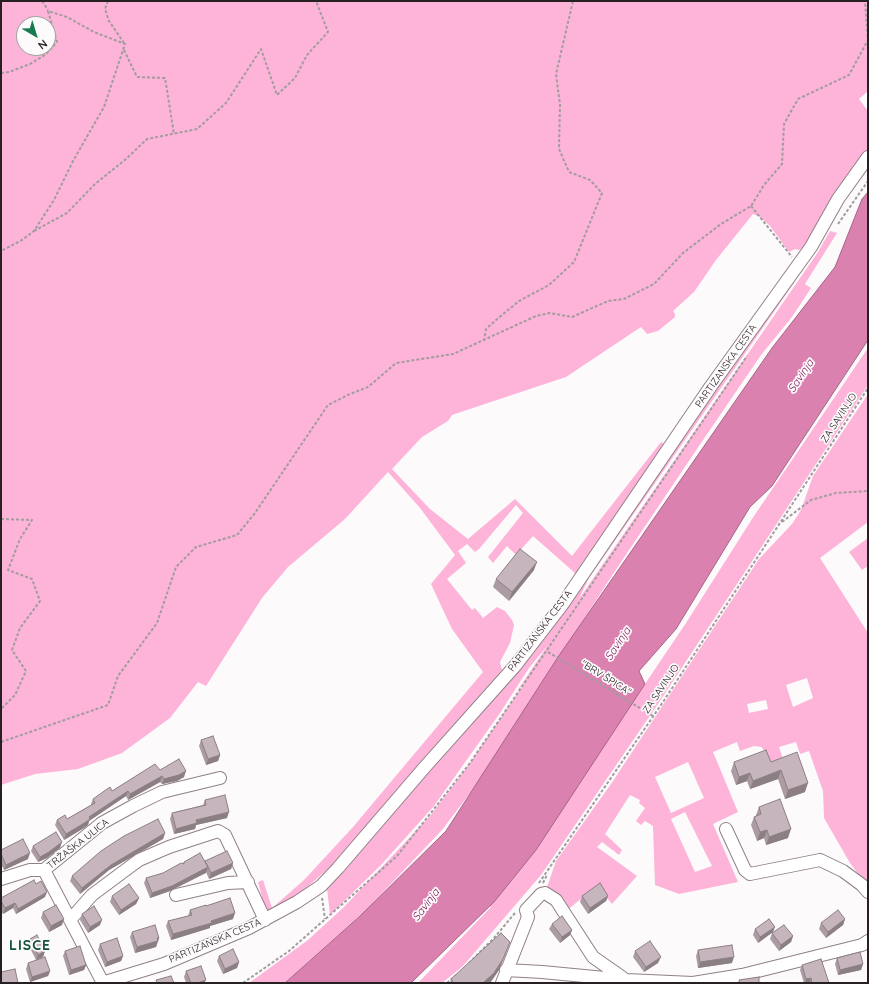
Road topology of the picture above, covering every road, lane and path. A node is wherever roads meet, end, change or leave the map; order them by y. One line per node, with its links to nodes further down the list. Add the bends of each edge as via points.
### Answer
1 (42, 1): 6 (path)
2 (108, 1): 7 (path, via 104,9)
3 (316, 1): 10 (path, via 328,32 306,55 295,78 277,95 261,49 226,103 197,129)
4 (572, 1): 18 (path, via 556,74 560,105 559,149 569,172 590,180 602,193 574,262 549,285 520,301 496,320 486,329)
5 (865, 1): 13 (path, via 868,40 849,75 798,99 784,124 782,164 764,185)
6 (48, 11): 7 (path); 9 (path, via 57,42 45,55 30,64 9,72)
7 (125, 44): 8 (path)
8 (124, 50): 10 (path, via 137,77 165,78); 15 (path, via 104,107 54,200)
9 (1, 72)
10 (174, 134): 15 (path, via 147,139 95,184 67,213)
11 (868, 157): 33 (street, PARTIZANSKA CESTA, via 838,199 811,247 711,386 562,605 515,666)
12 (868, 181): 14 (path)
13 (751, 206): 17 (path); 18 (path, via 721,224 683,253 654,284 624,299 608,301 572,317 550,313 536,316)
14 (837, 224)
15 (34, 231): 16 (path)
16 (1, 251)
17 (793, 258)
18 (484, 341): 27 (path, via 453,354 396,363 368,387 328,406 255,513 237,535 196,547 176,567 157,623 118,676 108,705)
19 (749, 354): 24 (path)
20 (868, 388): 23 (path, ZA SAVINJO)
21 (868, 491): 23 (path, via 836,493 811,500)
22 (1, 520): 25 (path, via 32,520 20,539 8,570 32,579 40,600 20,628 12,650 26,670 15,696)
23 (780, 524): 26 (path, ZA SAVINJO)
24 (548, 651): 26 (path, "BRV ŠPICA"); 38 (path, via 470,763 397,856)
25 (1, 709)
26 (652, 716): 34 (path, ZA SAVINJO)
27 (1, 742)
28 (220, 778): 30 (street, TRŽAŠKA ULICA, via 162,792 133,806 102,823)
29 (726, 829): 35 (street, via 745,870 750,874 820,860 843,871)
30 (44, 870): 31 (street, TRŽAŠKA ULICA, via 30,870); 39 (street)
31 (1, 879)
32 (248, 882): 36 (street, via 228,883); 39 (street, via 226,835 218,831 139,860 92,895); 40 (street)
33 (320, 886): 38 (path); 40 (street, PARTIZANSKA CESTA)
34 (538, 886)
35 (868, 892)
36 (176, 895)
37 (518, 909): 42 (path, via 494,938)
38 (325, 919): 47 (path, via 289,951)
39 (70, 920): 46 (street)
40 (265, 920): 46 (street, PARTIZANSKA CESTA, via 164,964)
41 (868, 941): 45 (street, via 862,945 791,963 693,983)
42 (464, 967)
43 (506, 970): 45 (street); 45 (street, via 528,917 526,910 540,894 546,893 556,900 593,957); 49 (street)
44 (458, 972): 48 (path)
45 (626, 980)
46 (102, 983)
47 (243, 983)
48 (447, 983)
49 (502, 983)

